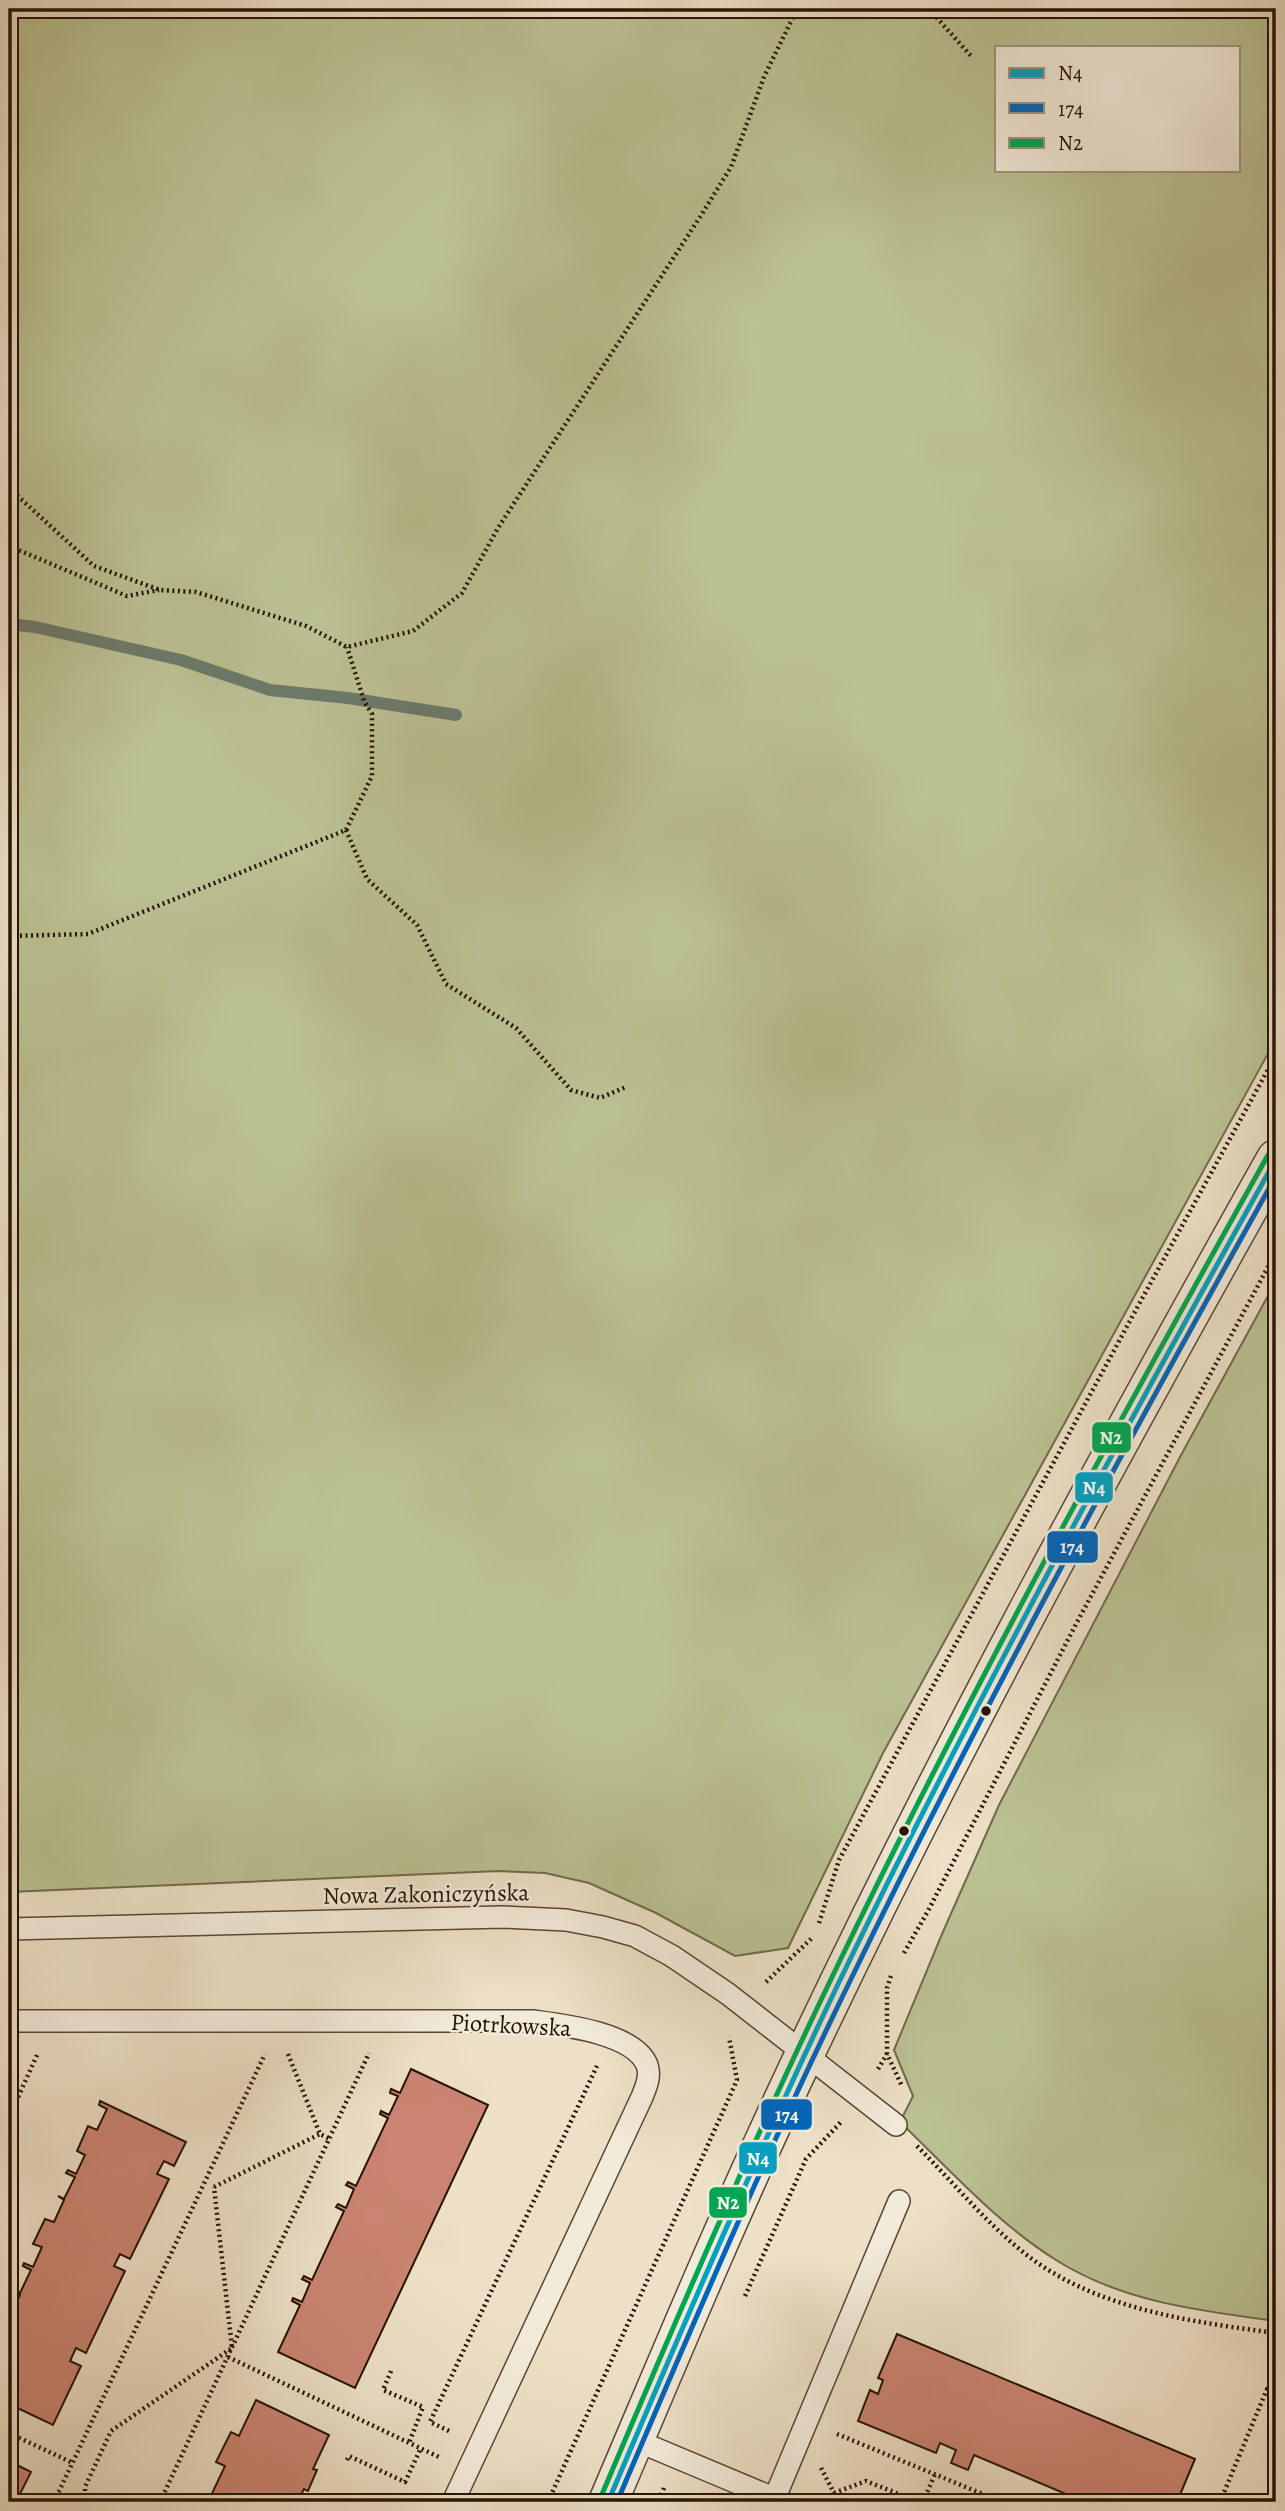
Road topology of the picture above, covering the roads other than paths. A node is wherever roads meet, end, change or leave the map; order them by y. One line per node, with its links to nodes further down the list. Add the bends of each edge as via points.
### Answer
1 (1276, 1158): 4 (street, via 943,1775)
2 (9, 1929): 4 (lane, Nowa Zakoniczyńska, via 503,1917 566,1920 635,1936 672,1956)
3 (9, 2021): 9 (lane, Piotrkowska, via 533,2021 610,2037 644,2059 647,2086)
4 (806, 2053): 5 (lane, Nowa Zakoniczyńska); 7 (street)
5 (896, 2125)
6 (899, 2201): 8 (lane)
7 (635, 2440): 8 (lane); 10 (street)
8 (777, 2501)
9 (453, 2502)
10 (608, 2502)

